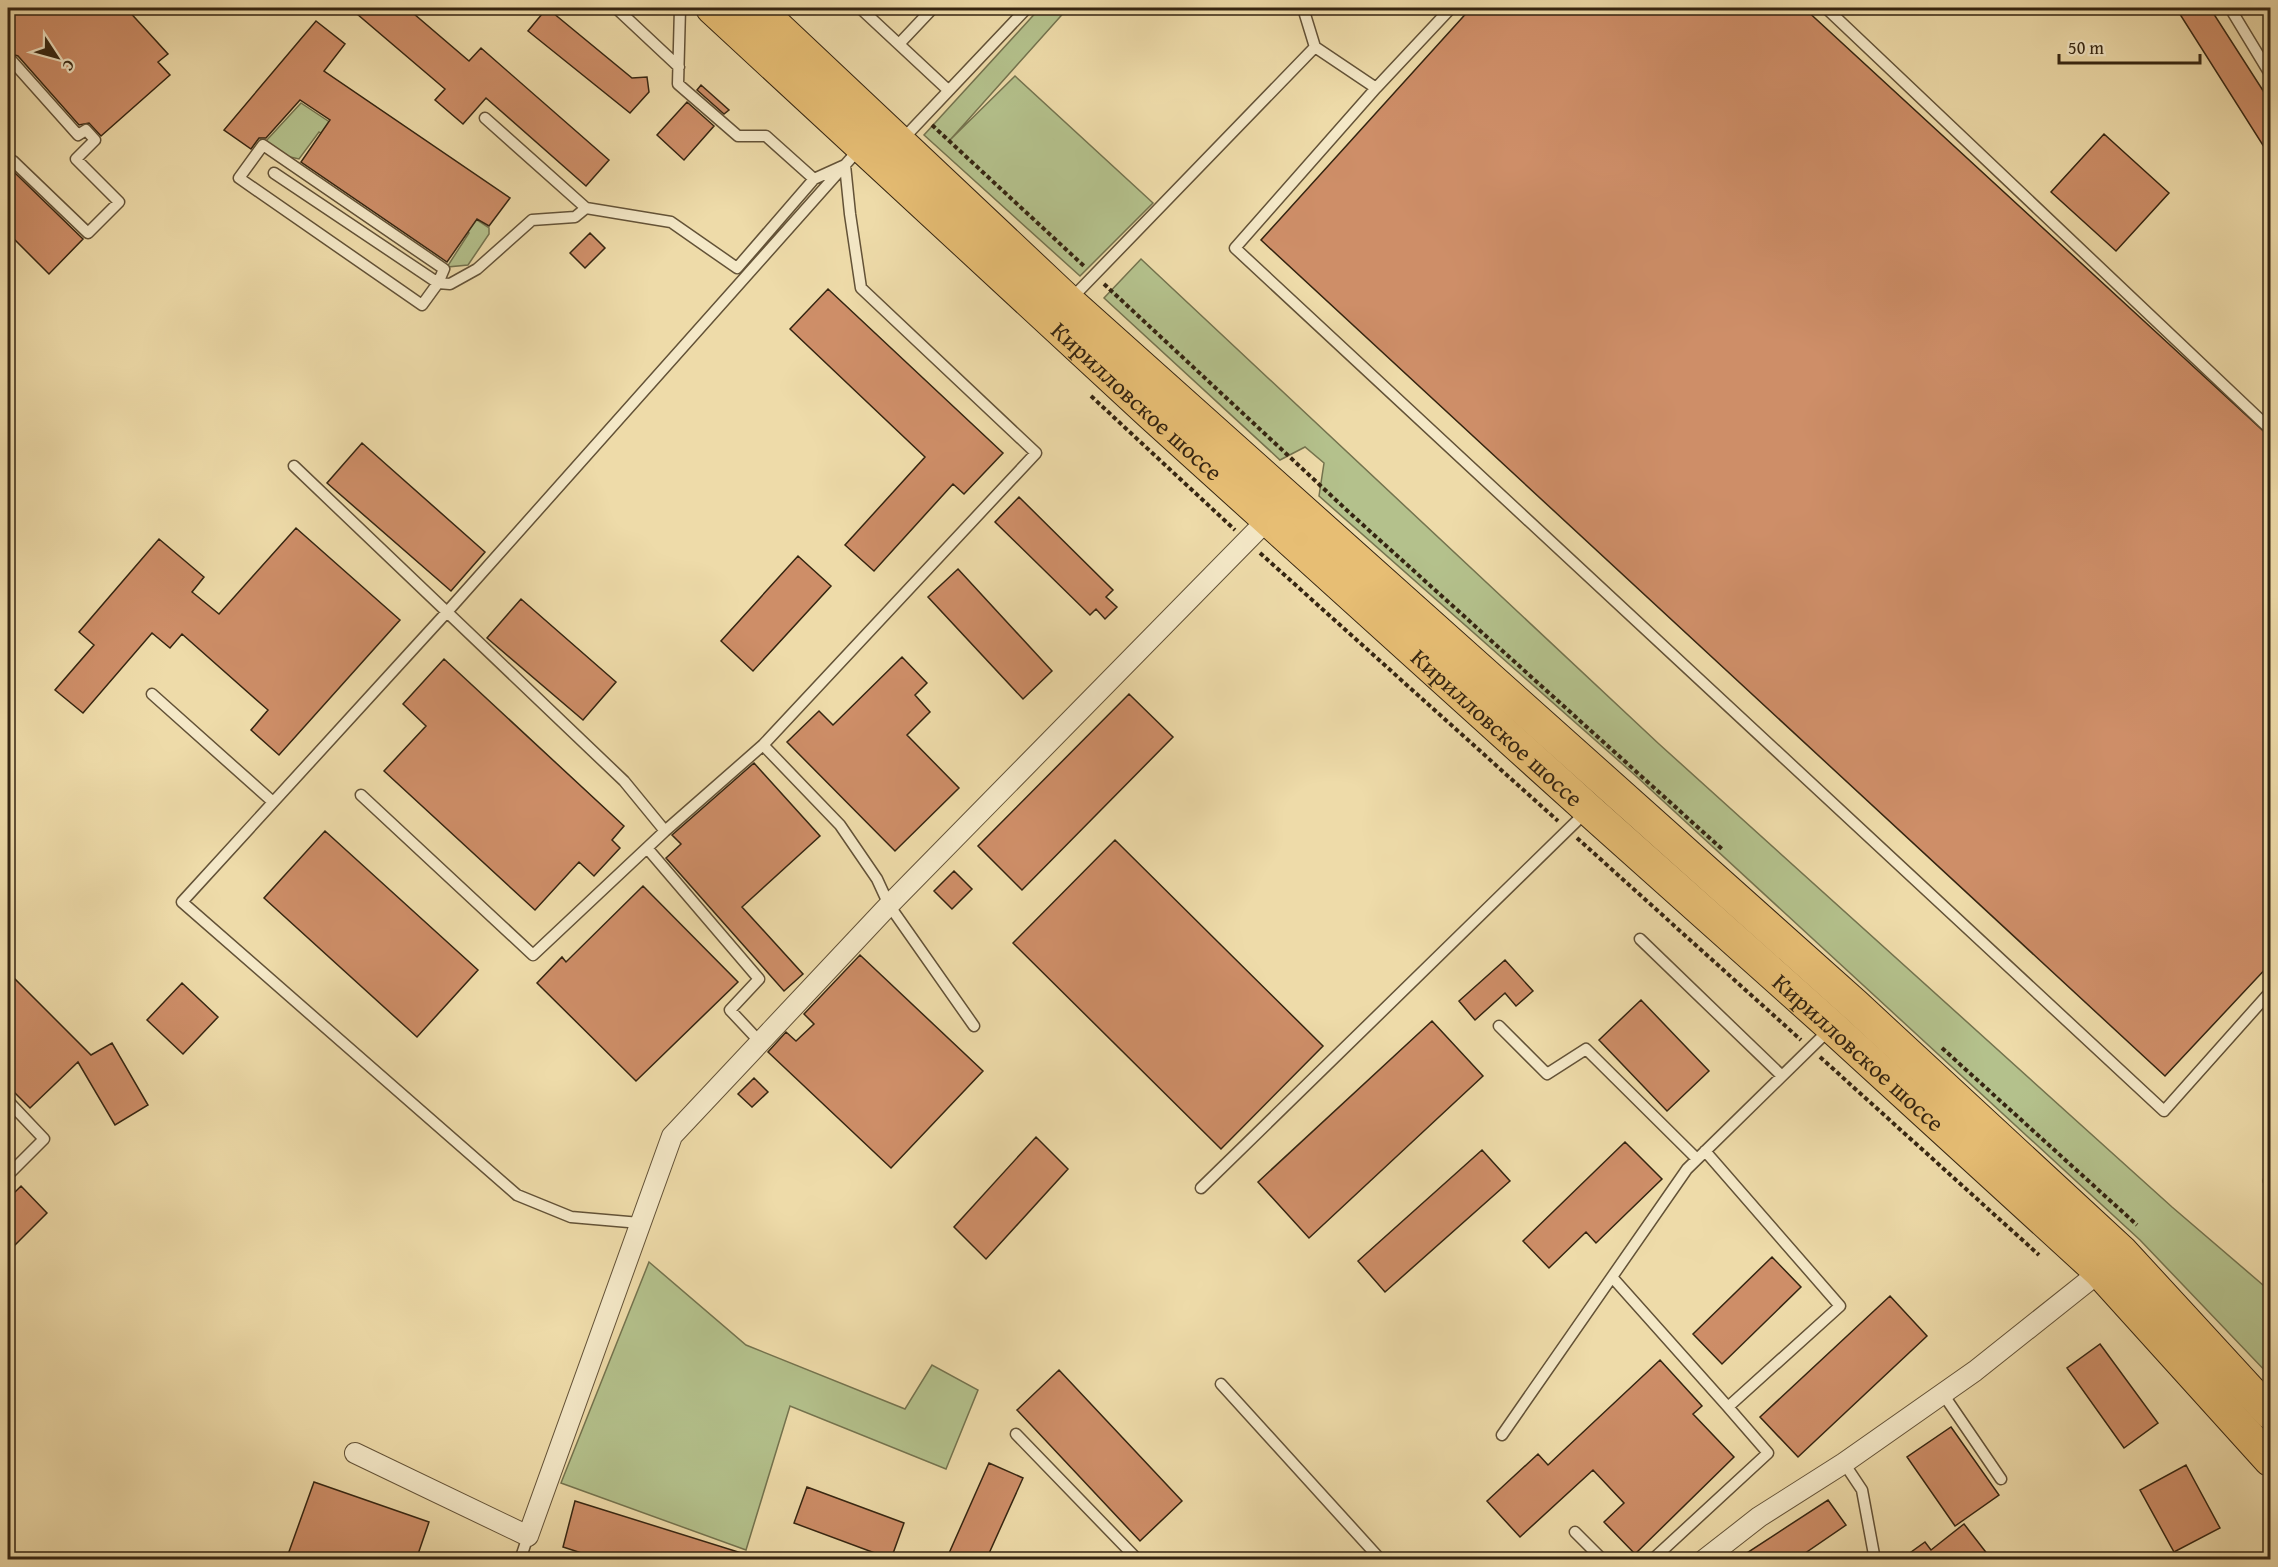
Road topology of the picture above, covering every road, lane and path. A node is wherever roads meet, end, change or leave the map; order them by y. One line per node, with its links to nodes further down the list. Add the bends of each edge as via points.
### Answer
1 (615, 8): 15 (lane)
2 (680, 8): 15 (lane)
3 (712, 8): 21 (main road, Кирилловское шоссе)
4 (757, 8): 21 (main road, Кирилловское шоссе)
5 (860, 8): 12 (lane)
6 (933, 8): 12 (lane)
7 (1027, 8): 18 (lane)
8 (1303, 8): 13 (lane)
9 (1451, 8): 17 (lane)
10 (1826, 8): 29 (lane)
11 (2230, 8): 16 (lane)
12 (899, 44): 18 (lane)
13 (1315, 47): 17 (lane); 26 (lane)
14 (8, 65): 22 (lane, via 12,61 78,135 86,130 95,140 76,159 118,202 88,233 13,161)
15 (679, 68): 24 (lane, via 678,84 738,136 766,136)
16 (2271, 74)
17 (1376, 88): 43 (lane, via 1235,248 2164,1111)
18 (948, 90): 19 (lane)
19 (923, 117): 21 (lane); 26 (path)
20 (485, 118): 25 (lane)
21 (877, 154): 24 (lane); 28 (main road, Кирилловское шоссе); 31 (main road, Кирилловское шоссе); 32 (lane); 34 (lane, via 850,214 861,288 1036,453)
22 (8, 167)
23 (274, 173): 27 (lane)
24 (814, 179): 25 (lane, via 737,268 672,222)
25 (586, 208): 27 (lane, via 575,217 532,220 477,269 450,284)
26 (1094, 275): 28 (lane); 40 (path)
27 (438, 283): 27 (lane, via 422,304 239,178 263,145 444,269)
28 (1069, 302): 31 (main road, Кирилловское шоссе)
29 (2271, 429)
30 (294, 466): 32 (lane)
31 (1267, 520): 37 (main road, Кирилловское шоссе); 37 (path, via 1296,583); 41 (street); 59 (main road, Кирилловское шоссе, via 1846,997)
32 (447, 612): 36 (lane); 38 (lane, via 624,781)
33 (152, 694): 36 (lane)
34 (763, 745): 38 (lane); 41 (lane, via 840,825 877,879)
35 (361, 795): 39 (lane, via 533,955)
36 (273, 802): 56 (lane, via 182,902 517,1195 571,1217)
37 (1578, 820): 46 (main road, Кирилловское шоссе); 46 (path); 55 (lane)
38 (665, 831): 39 (lane)
39 (647, 849): 48 (lane, via 759,979 730,1010)
40 (1731, 858)
41 (889, 905): 44 (lane); 48 (street)
42 (1640, 939): 49 (lane)
43 (2271, 992)
44 (974, 1026)
45 (1499, 1026): 51 (lane, via 1547,1074 1586,1049)
46 (1821, 1038): 49 (lane); 58 (path); 59 (main road, Кирилловское шоссе)
47 (1934, 1041): 57 (path)
48 (761, 1042): 56 (street, via 672,1136)
49 (1782, 1076): 51 (lane)
50 (8, 1101): 52 (lane, via 44,1139)
51 (1701, 1155): 60 (lane, via 1687,1169); 63 (lane, via 1840,1306)
52 (8, 1175)
53 (2271, 1176): 54 (lane)
54 (2271, 1183)
55 (1201, 1188)
56 (640, 1223): 72 (street)
57 (2137, 1225)
58 (2039, 1255)
59 (2111, 1262): 62 (street); 64 (main road, Кирилловское шоссе); 68 (main road, Кирилловское шоссе)
60 (1612, 1277): 63 (lane); 66 (lane)
61 (1221, 1384): 75 (lane)
62 (1943, 1394): 69 (street); 70 (lane)
63 (1728, 1407): 77 (lane, via 1768,1453)
64 (2271, 1413)
65 (1016, 1434): 74 (lane)
66 (1502, 1435)
67 (355, 1453): 72 (street)
68 (2271, 1460)
69 (1844, 1463): 78 (street, via 1759,1517); 79 (lane, via 1862,1490)
70 (2001, 1479)
71 (1575, 1532): 76 (lane)
72 (528, 1536): 73 (lane)
73 (520, 1560)
74 (1138, 1560)
75 (1381, 1560)
76 (1603, 1560)
77 (1652, 1560)
78 (1704, 1560)
79 (1875, 1560)

